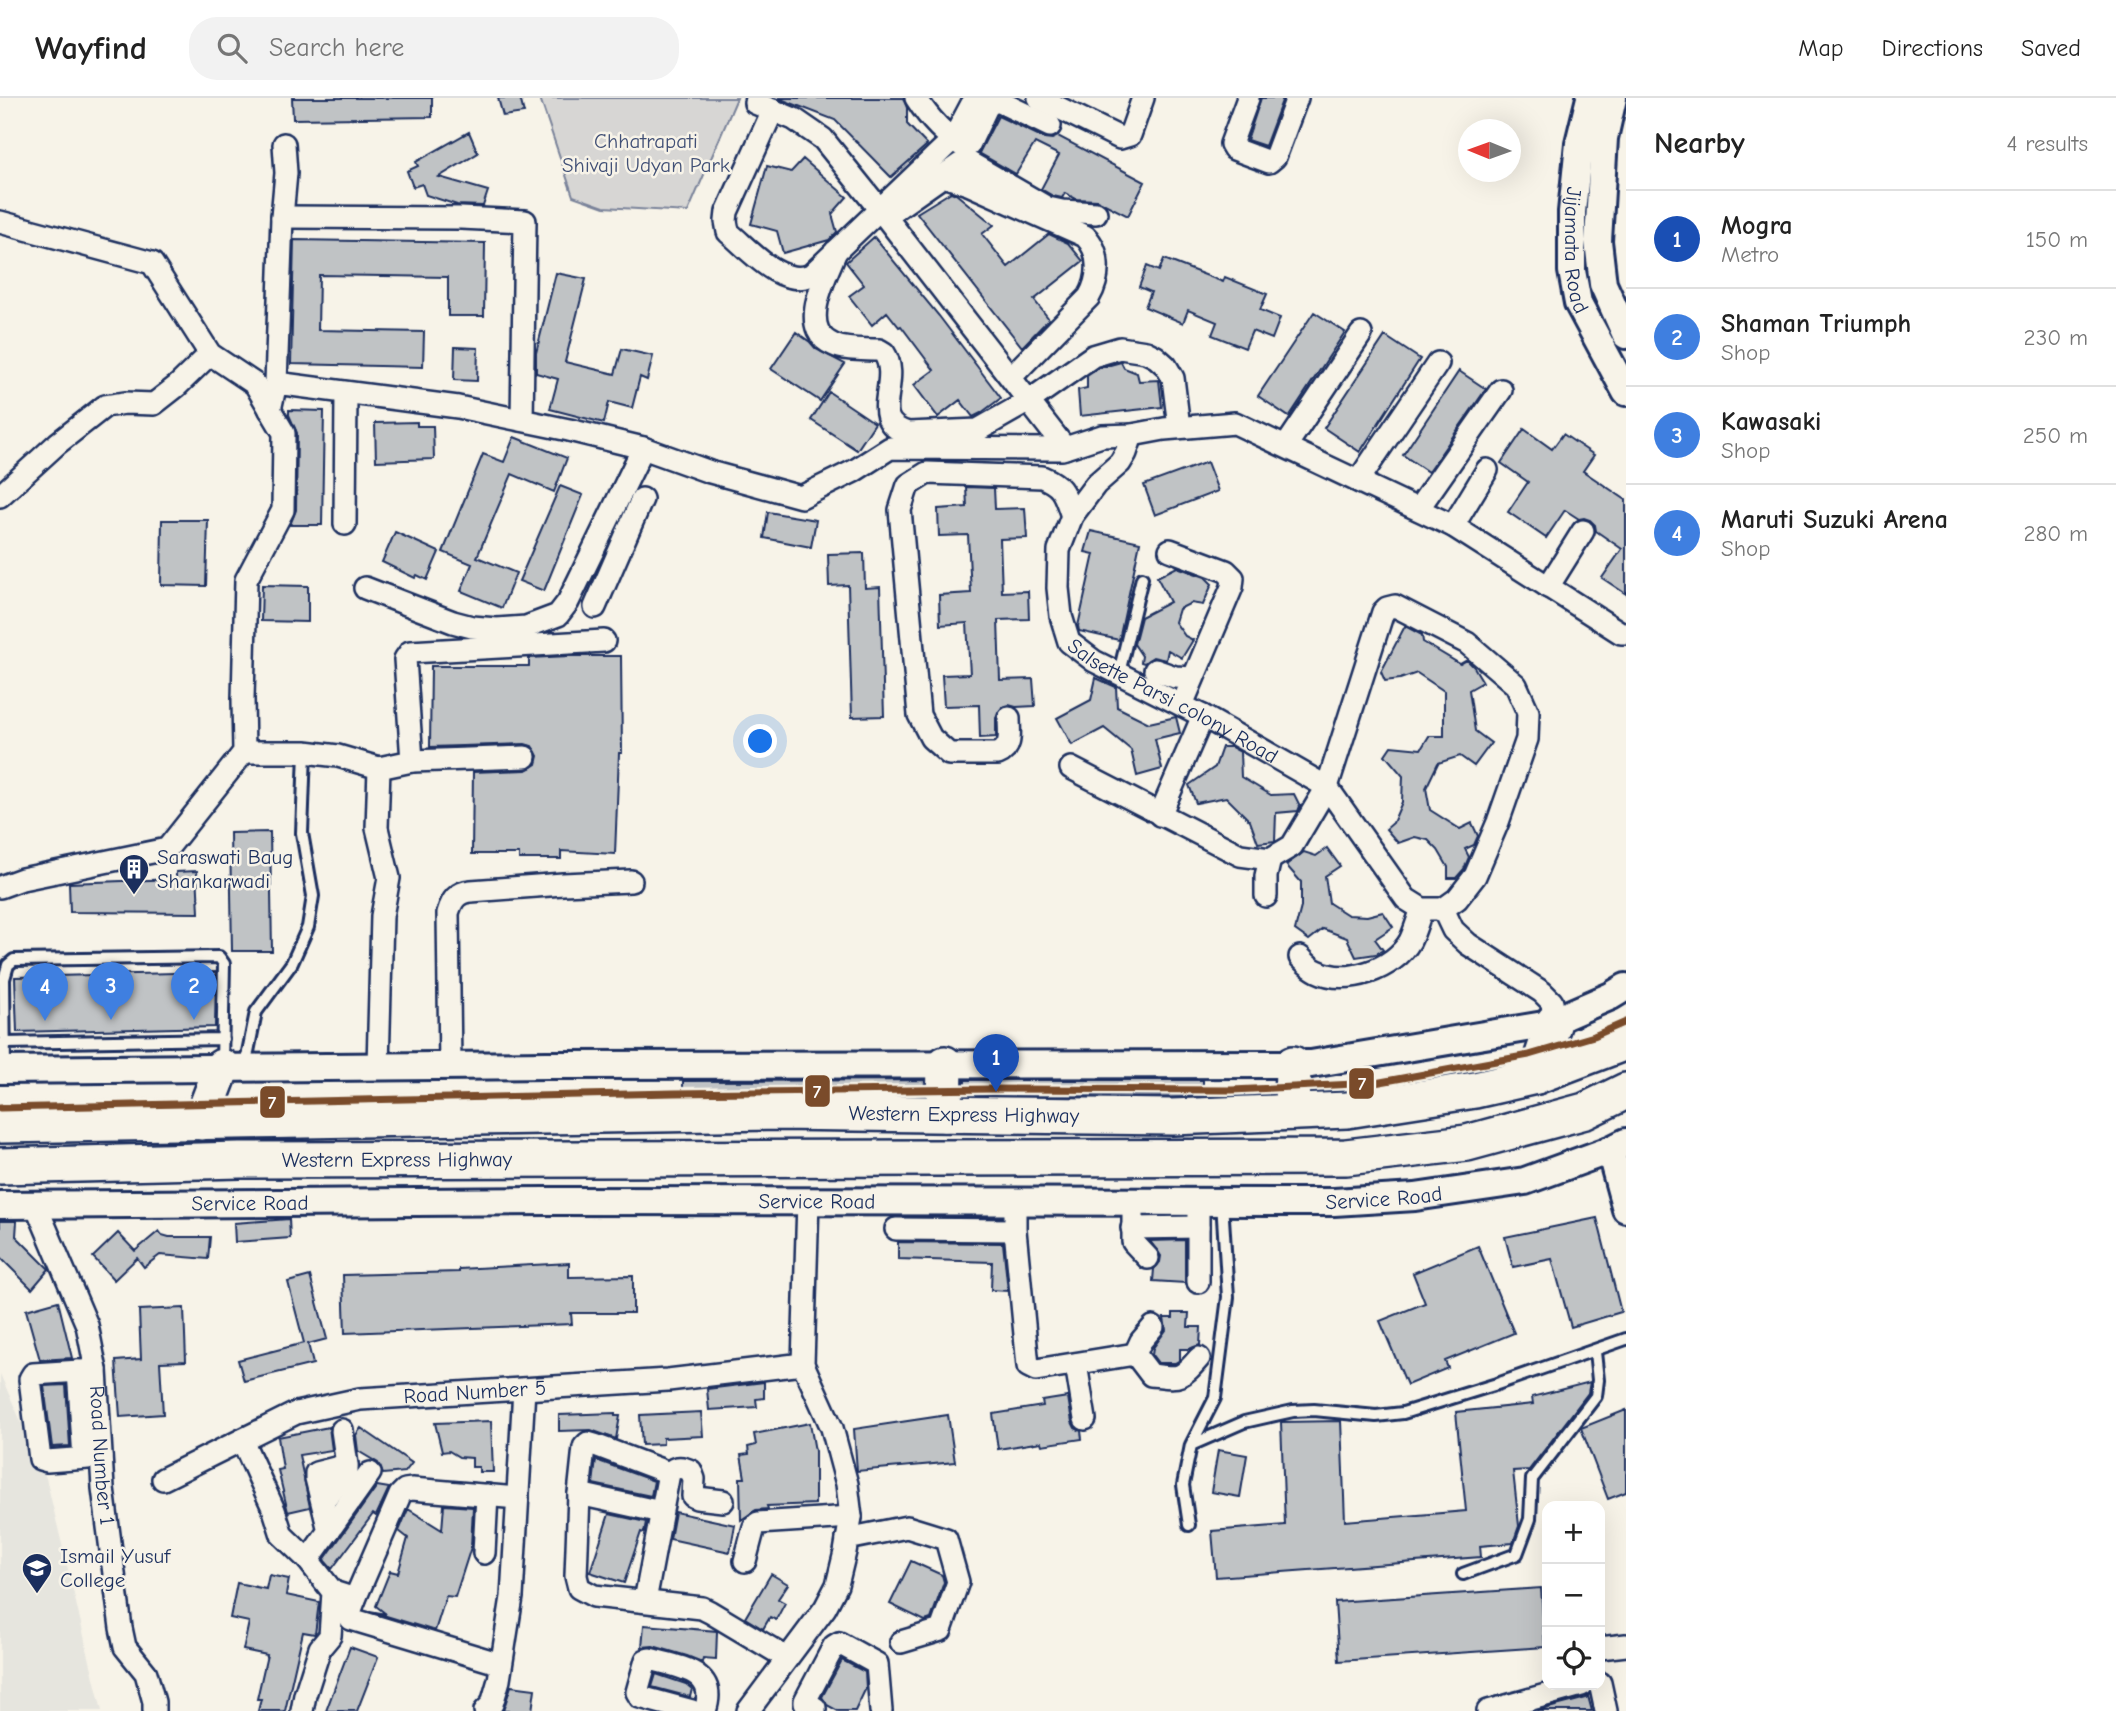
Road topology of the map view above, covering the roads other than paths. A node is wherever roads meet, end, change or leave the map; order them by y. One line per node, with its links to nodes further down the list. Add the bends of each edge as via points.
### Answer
1 (916, 98): 11 (street)
2 (975, 98): 11 (street)
3 (1039, 98): 4 (street, via 1120,138 1130,135)
4 (1143, 98)
5 (1248, 98): 6 (street, via 1231,146 1269,162)
6 (1297, 98)
7 (1590, 98): 26 (street, Jijamata Road, via 1579,143 1572,271 1578,303)
8 (1613, 98): 20 (street, Jijamata Road, via 1604,138 1598,241 1603,284)
9 (765, 104): 14 (street, via 823,139); 18 (street, via 727,212 727,232 791,278 811,275)
10 (1050, 126): 11 (street, via 996,102 987,107 968,147)
11 (952, 140): 14 (street)
12 (284, 144): 16 (street)
13 (943, 176): 14 (street); 15 (street, via 969,163 1048,208); 23 (street, via 1085,236 1094,247 1097,277 1089,297)
14 (882, 212): 18 (street); 23 (street)
15 (1096, 213)
16 (282, 217): 24 (street); 30 (street, via 525,221)
17 (0, 222): 21 (street, via 152,263)
18 (836, 251): 28 (street, via 816,308 817,330 837,346 884,353 891,370 887,416 894,427 908,433 978,429)
19 (1361, 334): 33 (street)
20 (1626, 335)
21 (210, 354): 29 (street, via 255,384); 38 (street, via 154,404 105,406)
22 (1438, 363): 37 (street)
23 (1011, 377): 28 (street)
24 (276, 383): 27 (street); 29 (street)
25 (1501, 390): 40 (street)
26 (1626, 392)
27 (346, 393): 30 (street); 42 (street)
28 (1029, 401): 31 (street, via 1093,356 1119,348 1134,350 1156,357 1173,378); 35 (street)
29 (270, 410): 60 (street, via 285,433 283,510 246,580)
30 (522, 420): 34 (street)
31 (1179, 428): 32 (street); 33 (street, via 1235,423)
32 (1132, 435): 35 (street, via 1102,436); 41 (street, Salsette Parsi colony Road, via 1120,463 1096,484)
33 (1286, 446): 37 (street)
34 (643, 448): 35 (street, via 801,497 890,449); 45 (street)
35 (1065, 448)
36 (1486, 470): 43 (street)
37 (1358, 481): 40 (street)
38 (0, 496)
39 (642, 499): 47 (street)
40 (1418, 509): 43 (street)
41 (1072, 516): 55 (street, Salsette Parsi colony Road, via 1059,550 1061,616 1069,642); 59 (street, via 1057,483 1042,477 927,473 908,485 904,497 900,510 919,715 931,738 949,754 1004,751 1009,745)
42 (345, 524)
43 (1453, 526): 49 (street)
44 (1583, 531): 49 (street)
45 (596, 545): 47 (street); 50 (street, via 558,615 526,626 472,627)
46 (1170, 550): 56 (street, via 1226,571 1233,578)
47 (618, 555): 51 (street)
48 (1142, 578): 55 (lane)
49 (1548, 587): 52 (street)
50 (365, 588)
51 (596, 607)
52 (1626, 633)
53 (604, 641): 63 (street, via 410,652 405,659)
54 (1156, 670): 56 (street)
55 (1119, 673): 57 (street, Salsette Parsi colony Road)
56 (1193, 678): 57 (street)
57 (1182, 705): 58 (street, Salsette Parsi colony Road)
58 (1203, 716): 66 (street, Salsette Parsi colony Road); 67 (street)
59 (1009, 718)
60 (244, 752): 61 (street); 70 (street, via 167,849 22,878)
61 (305, 752): 64 (street); 78 (lane, via 302,833 313,896 309,927 292,963)
62 (525, 757): 63 (street)
63 (412, 761): 64 (street)
64 (379, 768): 81 (street, via 377,828 389,878 383,916)
65 (1071, 768): 67 (street)
66 (1326, 787): 68 (street, via 1292,846); 72 (street, Salsette Parsi colony Road, via 1406,899); 72 (street, via 1387,608 1395,606 1467,643 1516,685 1528,712 1527,739 1498,822 1475,876 1457,899)
67 (1160, 815): 68 (street, via 1240,855)
68 (1270, 859): 71 (street)
69 (631, 881): 82 (street, via 471,891 456,896 448,913)
70 (0, 887)
71 (1266, 896)
72 (1432, 909): 73 (street, via 1398,955 1374,971 1323,974); 75 (street, Salsette Parsi colony Road, via 1468,944 1542,992 1552,1002)
73 (1300, 957)
74 (1626, 987): 75 (street)
75 (1554, 1022): 80 (street); 84 (highway)
76 (1626, 1041): 84 (highway, Western Express Highway)
77 (5, 1043): 78 (lane); 78 (lane, via 4,979 13,960 213,956 223,964); 83 (lane)
78 (230, 1058): 81 (street); 83 (street); 88 (highway)
79 (945, 1064): 80 (street); 82 (street); 87 (highway)
80 (1293, 1064): 86 (highway)
81 (378, 1066): 82 (street)
82 (450, 1066)
83 (3, 1070)
84 (1536, 1076): 86 (highway, Western Express Highway, via 1347,1110)
85 (1626, 1091): 91 (highway, Western Express Highway, via 1586,1111 1467,1143 1346,1157 240,1160)
86 (1292, 1112): 87 (highway, Western Express Highway, via 1172,1117)
87 (944, 1114): 88 (highway, Western Express Highway, via 778,1112)
88 (201, 1122): 89 (highway, Western Express Highway)
89 (0, 1125)
90 (1618, 1146): 97 (street); 98 (street, Service Road, via 1525,1181 1415,1197)
91 (0, 1166)
92 (807, 1201): 93 (street, Service Road); 95 (street, Service Road); 109 (street)
93 (1015, 1202): 94 (street, Service Road); 101 (street)
94 (1133, 1202): 98 (street, Service Road); 99 (street)
95 (35, 1203): 96 (street, Service Road); 111 (street, Road Number 1, via 86,1325)
96 (0, 1205)
97 (1626, 1209)
98 (1206, 1210): 99 (street); 103 (street); 116 (lane, via 1228,1297 1215,1398)
99 (1132, 1228): 102 (street, via 1133,1242)
100 (896, 1229): 101 (street)
101 (1015, 1230): 110 (street, via 1028,1366 1036,1370)
102 (1148, 1258)
103 (1198, 1282)
104 (1153, 1327): 107 (street)
105 (1626, 1339): 106 (lane)
106 (1595, 1352): 116 (lane, via 1403,1413 1293,1411 1244,1422); 133 (lane, via 1597,1396 1532,1479 1530,1518 1517,1554)
107 (1135, 1354): 108 (street, via 1152,1375 1177,1378); 110 (street)
108 (1199, 1358)
109 (803, 1364): 112 (street, Road Number 5, via 668,1380); 126 (street, via 832,1428)
110 (1076, 1364): 113 (street)
111 (87, 1371): 117 (street, Road Number 1); 117 (street, via 33,1374 30,1379 40,1459)
112 (524, 1389): 115 (street, Road Number 5, via 360,1399 296,1413); 123 (street)
113 (1085, 1419)
114 (342, 1430): 128 (street, via 347,1465 316,1473)
115 (242, 1440): 120 (street, Road Number 5); 131 (street, via 282,1535)
116 (1191, 1444): 127 (lane, via 1183,1485)
117 (93, 1457): 145 (street, Road Number 1, via 103,1488 125,1647 146,1673)
118 (669, 1472): 121 (street, via 588,1443 582,1455); 124 (street, via 678,1467 691,1471 693,1496); 125 (street)
119 (370, 1474): 128 (street)
120 (163, 1479)
121 (579, 1494): 125 (street); 136 (street, via 579,1588 594,1596)
122 (487, 1495): 123 (street); 130 (street); 135 (street, via 402,1492)
123 (518, 1498): 142 (street, via 512,1597)
124 (723, 1501)
125 (661, 1512): 136 (street)
126 (851, 1517): 129 (street); 132 (street, via 758,1523)
127 (1189, 1525)
128 (329, 1531): 131 (street)
129 (847, 1539): 137 (street, via 907,1527 946,1539 958,1582 941,1630); 140 (street, via 825,1608)
130 (484, 1553)
131 (307, 1560): 134 (street)
132 (745, 1561)
133 (1463, 1574)
134 (332, 1592): 135 (street); 146 (street, via 330,1636 320,1648)
135 (355, 1599): 142 (street, via 351,1619)
136 (645, 1601): 140 (street, via 702,1608)
137 (901, 1642)
138 (1626, 1645): 139 (street)
139 (1605, 1647)
140 (793, 1650): 141 (street); 150 (street)
141 (827, 1659): 151 (street, via 805,1701); 152 (street, via 841,1643 876,1661)
142 (501, 1664): 147 (street, via 492,1704)
143 (1564, 1690): 153 (street)
144 (1602, 1690): 154 (street)
145 (154, 1711)
146 (302, 1711)
147 (485, 1711)
148 (692, 1711): 149 (street, via 640,1697 637,1692 646,1660 695,1672 707,1687)
149 (705, 1711)
150 (748, 1711)
151 (815, 1711)
152 (881, 1711)
153 (1488, 1711)
154 (1606, 1711)

